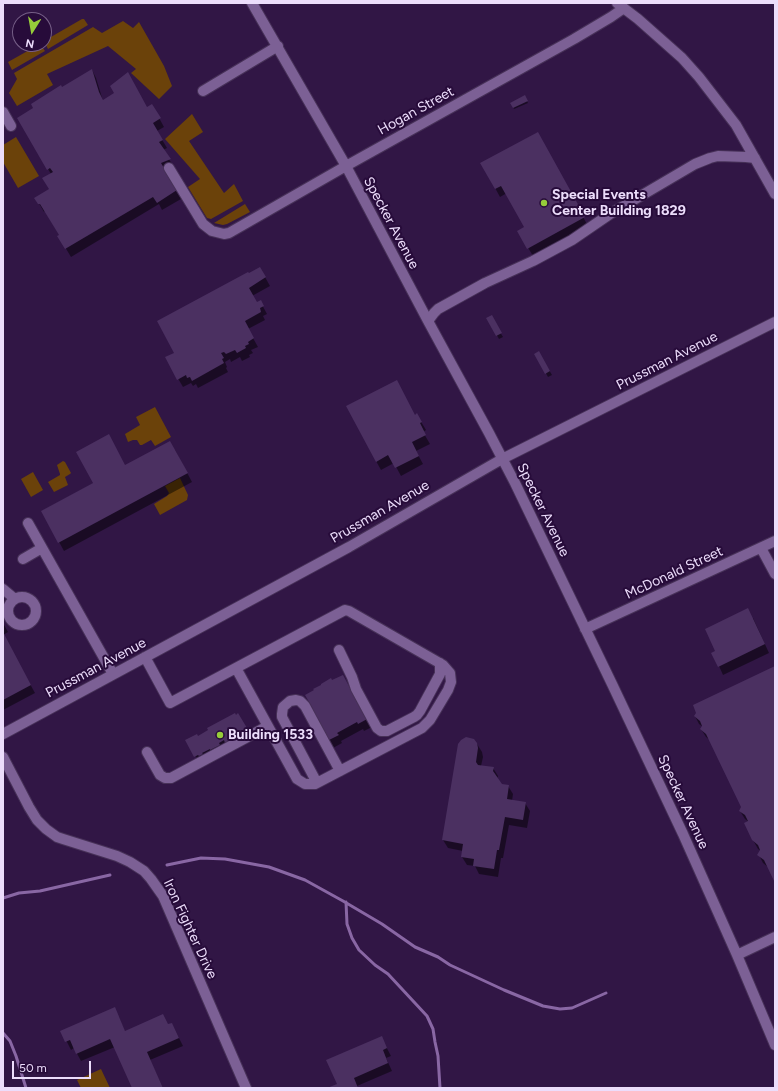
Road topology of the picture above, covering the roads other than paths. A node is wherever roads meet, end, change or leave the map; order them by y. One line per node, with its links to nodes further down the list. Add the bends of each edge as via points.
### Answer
1 (252, 3): 3 (street, Specker Avenue)
2 (621, 6): 7 (street, via 682,58 699,77 736,125); 8 (street, Hogan Street, via 612,17)
3 (278, 46): 4 (street); 8 (street, Specker Avenue)
4 (203, 91)
5 (3, 112): 6 (street)
6 (11, 126)
7 (755, 158): 10 (street); 11 (street, via 718,156 695,164 610,214 572,240 438,309)
8 (346, 166): 9 (street, Hogan Street, via 234,231 224,234 203,224); 11 (street, Specker Avenue)
9 (169, 168)
10 (775, 194)
11 (428, 321): 13 (street, Specker Avenue)
12 (775, 322): 13 (street, Prussman Avenue)
13 (502, 459): 22 (street, Specker Avenue); 24 (street, Prussman Avenue, via 349,547)
14 (28, 523): 16 (street)
15 (775, 541): 17 (street, McDonald Street)
16 (42, 548): 18 (street); 27 (street)
17 (761, 548): 19 (street); 22 (street, McDonald Street)
18 (23, 559)
19 (775, 574)
20 (3, 589): 21 (street)
21 (16, 599)
22 (585, 629): 35 (street, Specker Avenue)
23 (338, 650): 25 (street, via 356,689 381,732 417,714 440,674)
24 (145, 657): 26 (street, via 170,704); 27 (street, Prussman Avenue)
25 (440, 663): 26 (street, via 345,610); 32 (street, via 450,673 451,682 430,720 422,728)
26 (236, 668): 28 (street)
27 (113, 674): 29 (street, Prussman Avenue)
28 (268, 726): 30 (street, via 171,778 160,775); 33 (street, via 297,779 305,784)
29 (3, 734)
30 (147, 752)
31 (3, 757): 37 (street, Iron Fighter Drive, via 29,807 46,829 57,837 130,862 151,879 163,896)
32 (340, 771): 33 (street); 33 (street, via 305,706 300,701 290,701 283,707 282,717)
33 (317, 783)
34 (775, 937): 35 (street)
35 (737, 954): 36 (street, Specker Avenue)
36 (775, 1045)
37 (246, 1088)

